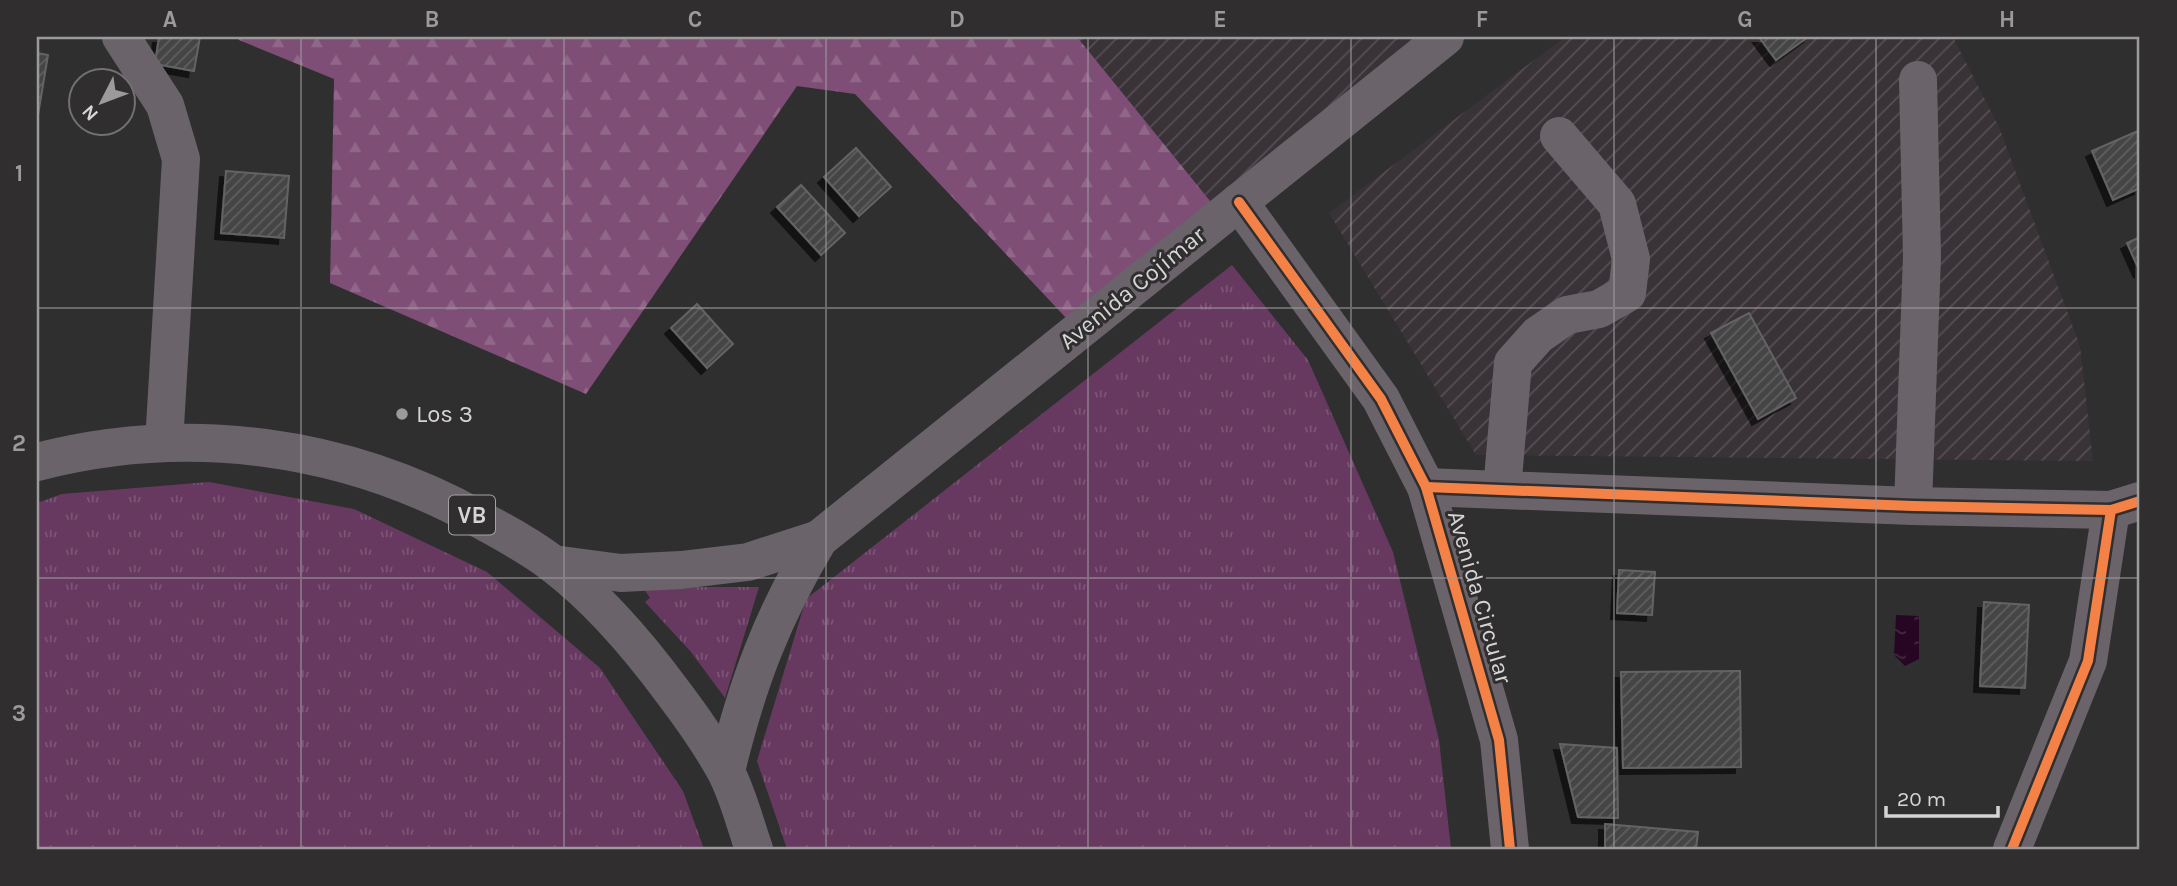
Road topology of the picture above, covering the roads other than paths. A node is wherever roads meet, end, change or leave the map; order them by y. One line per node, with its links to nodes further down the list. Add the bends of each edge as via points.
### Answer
1 (121, 37): 6 (street, via 165,105 181,159)
2 (1445, 37): 5 (main road, Avenida Cojímar)
3 (1918, 80): 10 (street, via 1922,256)
4 (1559, 135): 9 (street, via 1617,204 1631,259 1627,293 1598,309 1567,315 1538,335 1513,363)
5 (1240, 202): 8 (street, Avenida Circular, via 1381,399); 12 (main road, Avenida Cojímar)
6 (164, 443): 7 (main road, VB, via 135,443); 13 (main road, VB, via 265,446 330,458 452,504)
7 (37, 461)
8 (1426, 487): 9 (street); 16 (street, Avenida Circular, via 1499,740)
9 (1502, 490): 10 (street)
10 (1913, 506): 11 (street)
11 (2126, 506): 17 (street, via 2088,661)
12 (819, 539): 13 (main road, Avenida Cojímar, via 748,562 681,570 621,573); 14 (main road, Avenida Cojímar, via 759,656)
13 (553, 564): 14 (main road, VB, via 648,658)
14 (726, 771): 15 (main road, VB)
15 (754, 849)
16 (1510, 849)
17 (2011, 849)

